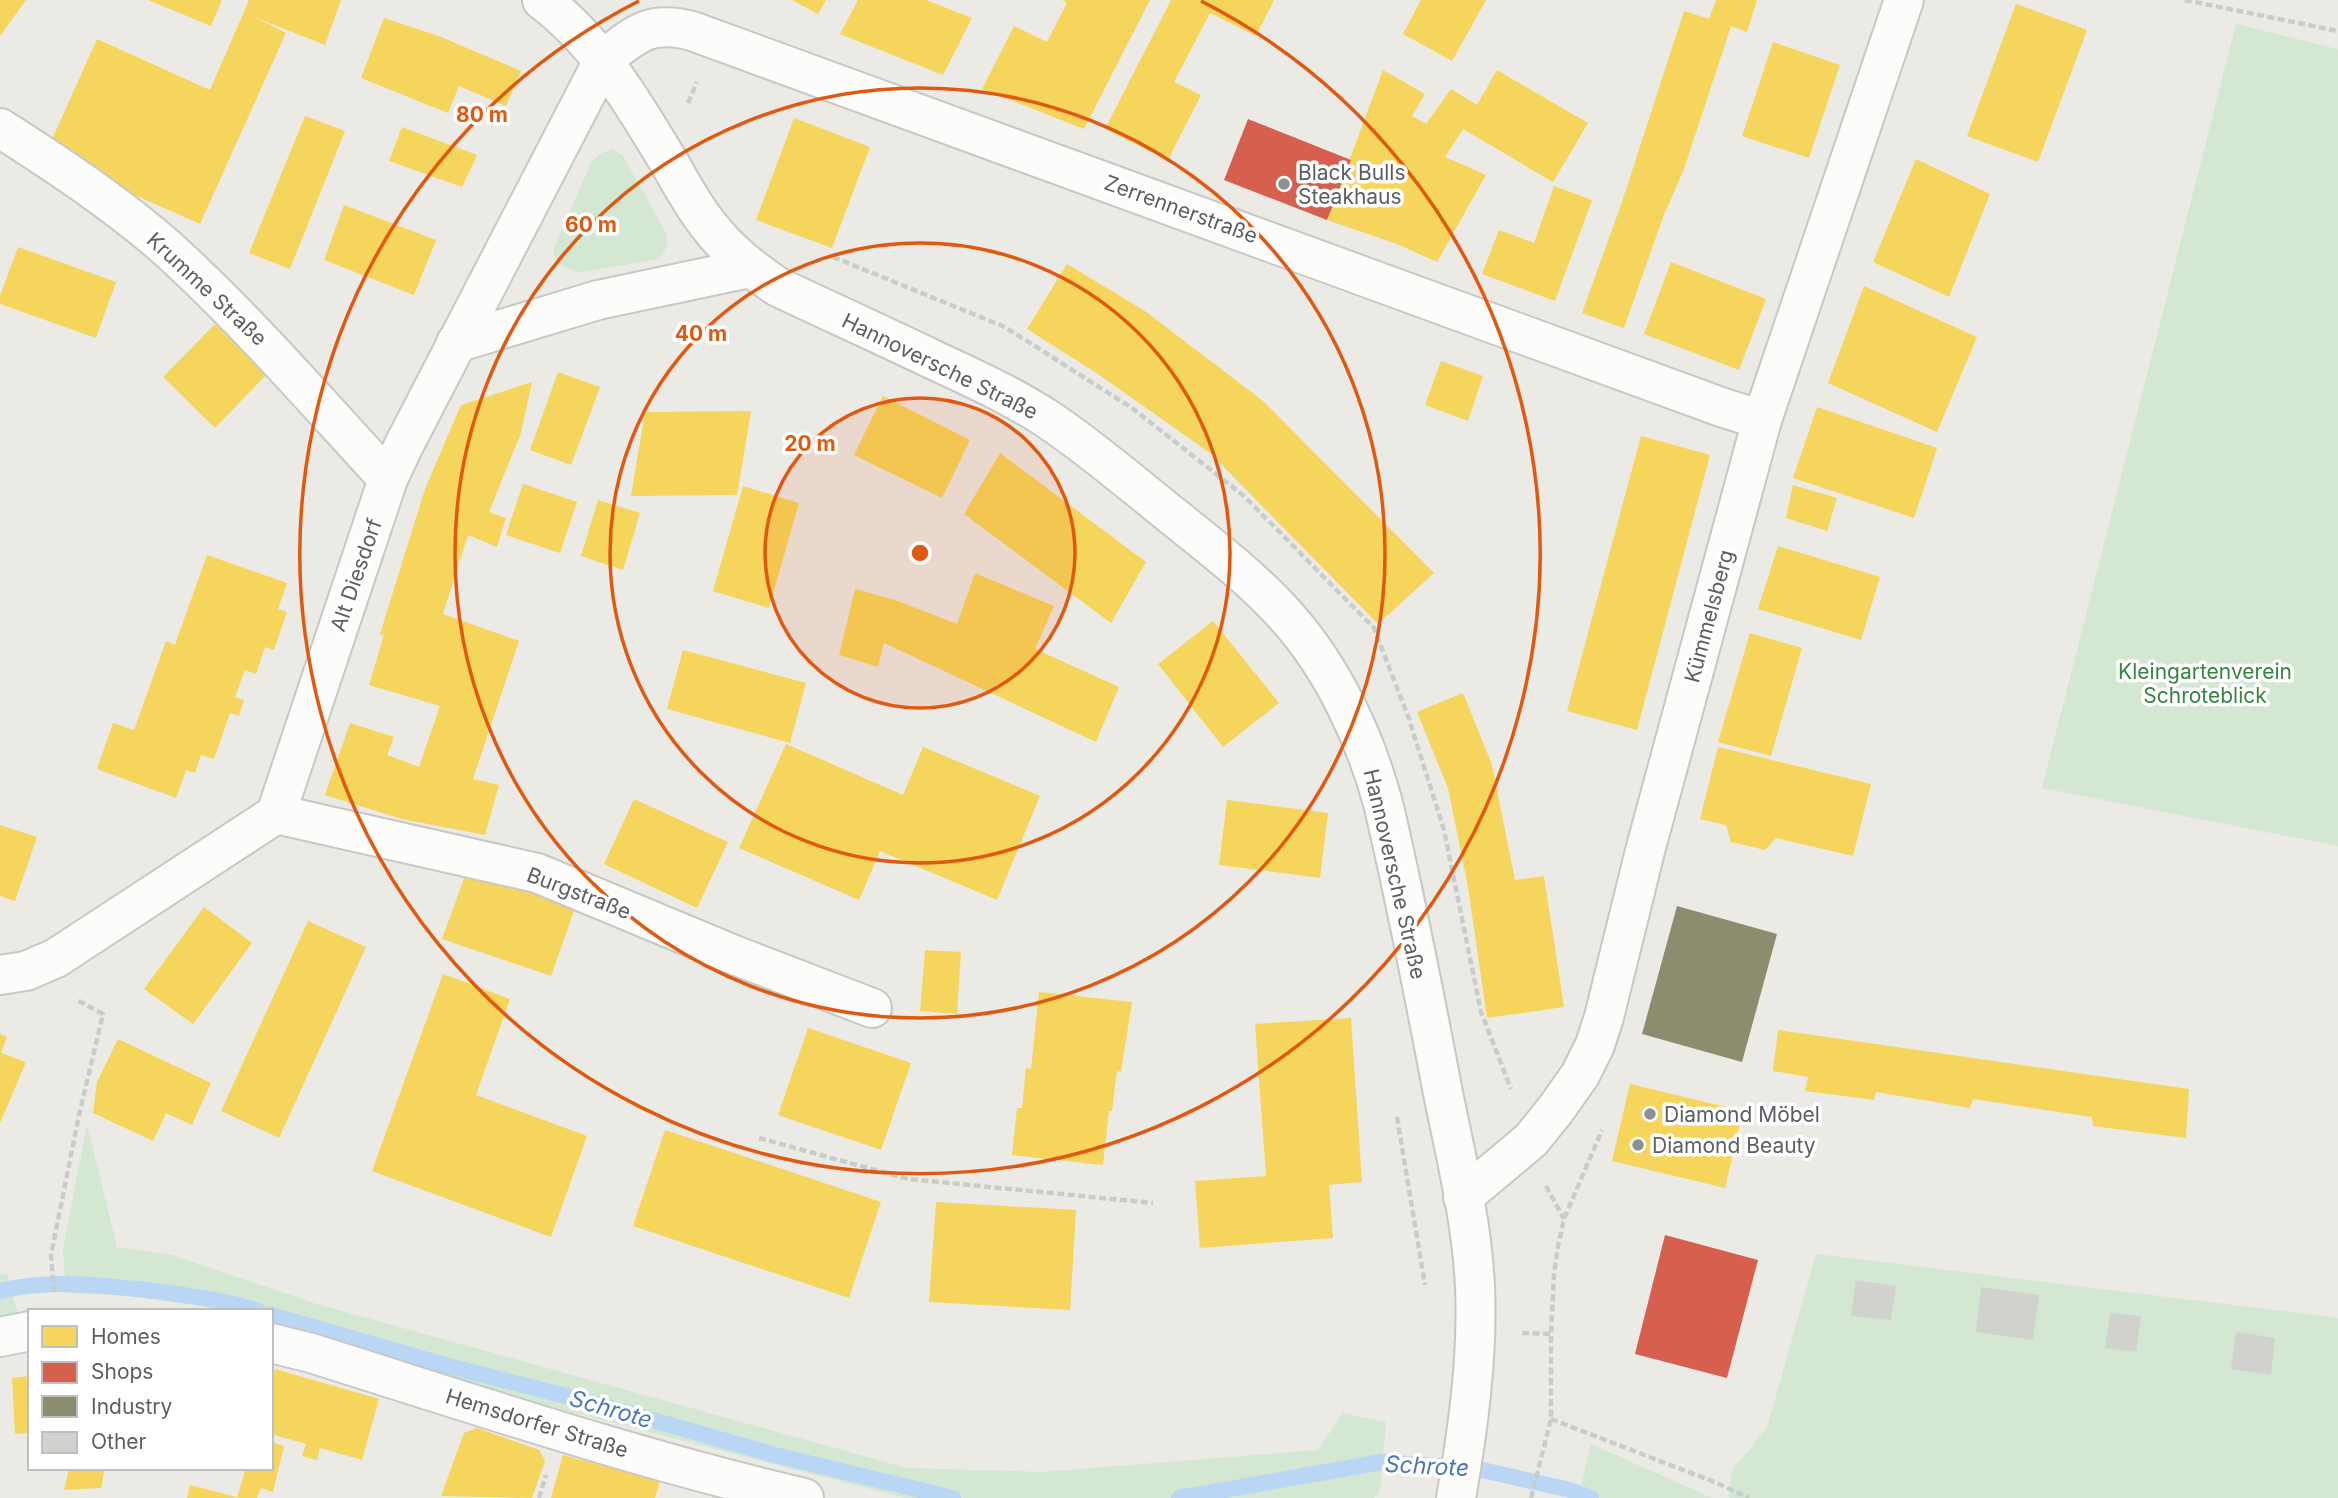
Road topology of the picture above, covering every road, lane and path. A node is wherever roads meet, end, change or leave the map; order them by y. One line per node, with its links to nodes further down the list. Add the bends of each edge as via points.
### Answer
1 (542, 0): 5 (street, Hannoversche Straße)
2 (1905, 0): 9 (street, Kümmelsberg)
3 (2185, 0): 4 (path)
4 (2338, 31)
5 (604, 60): 7 (street, Hannoversche Straße, via 699,213); 8 (street, Alt Diesdorf); 9 (street, Zerrennerstraße, via 641,31 663,27 692,31)
6 (0, 128): 10 (street, Krumme Straße, via 101,196 166,248 279,359)
7 (750, 268): 8 (street, via 598,300); 16 (street, Hannoversche Straße, via 778,287 990,387 1048,420 1252,582 1308,642 1348,713 1377,782)
8 (456, 343): 10 (street, Alt Diesdorf)
9 (1762, 420): 16 (street, Kümmelsberg, via 1595,1045 1572,1086 1531,1140)
10 (388, 479): 11 (street, Alt Diesdorf)
11 (276, 814): 12 (street, via 56,958); 13 (street, Burgstraße, via 537,873)
12 (13, 973): 20 (path, via 103,1014)
13 (872, 1007)
14 (1397, 1116): 19 (path)
15 (759, 1138): 17 (path, via 908,1179)
16 (1463, 1197): 26 (street, Hannoversche Straße, via 1475,1299 1472,1384)
17 (1153, 1203)
18 (1564, 1219): 24 (path, via 1554,1273)
19 (1425, 1290)
20 (43, 1309)
21 (28, 1324): 22 (street)
22 (0, 1337)
23 (273, 1344): 25 (street, Hemsdorfer Straße, via 560,1432)
24 (1551, 1419): 27 (path); 28 (path)
25 (804, 1498)
26 (1456, 1498)
27 (1531, 1498)
28 (1749, 1498)

